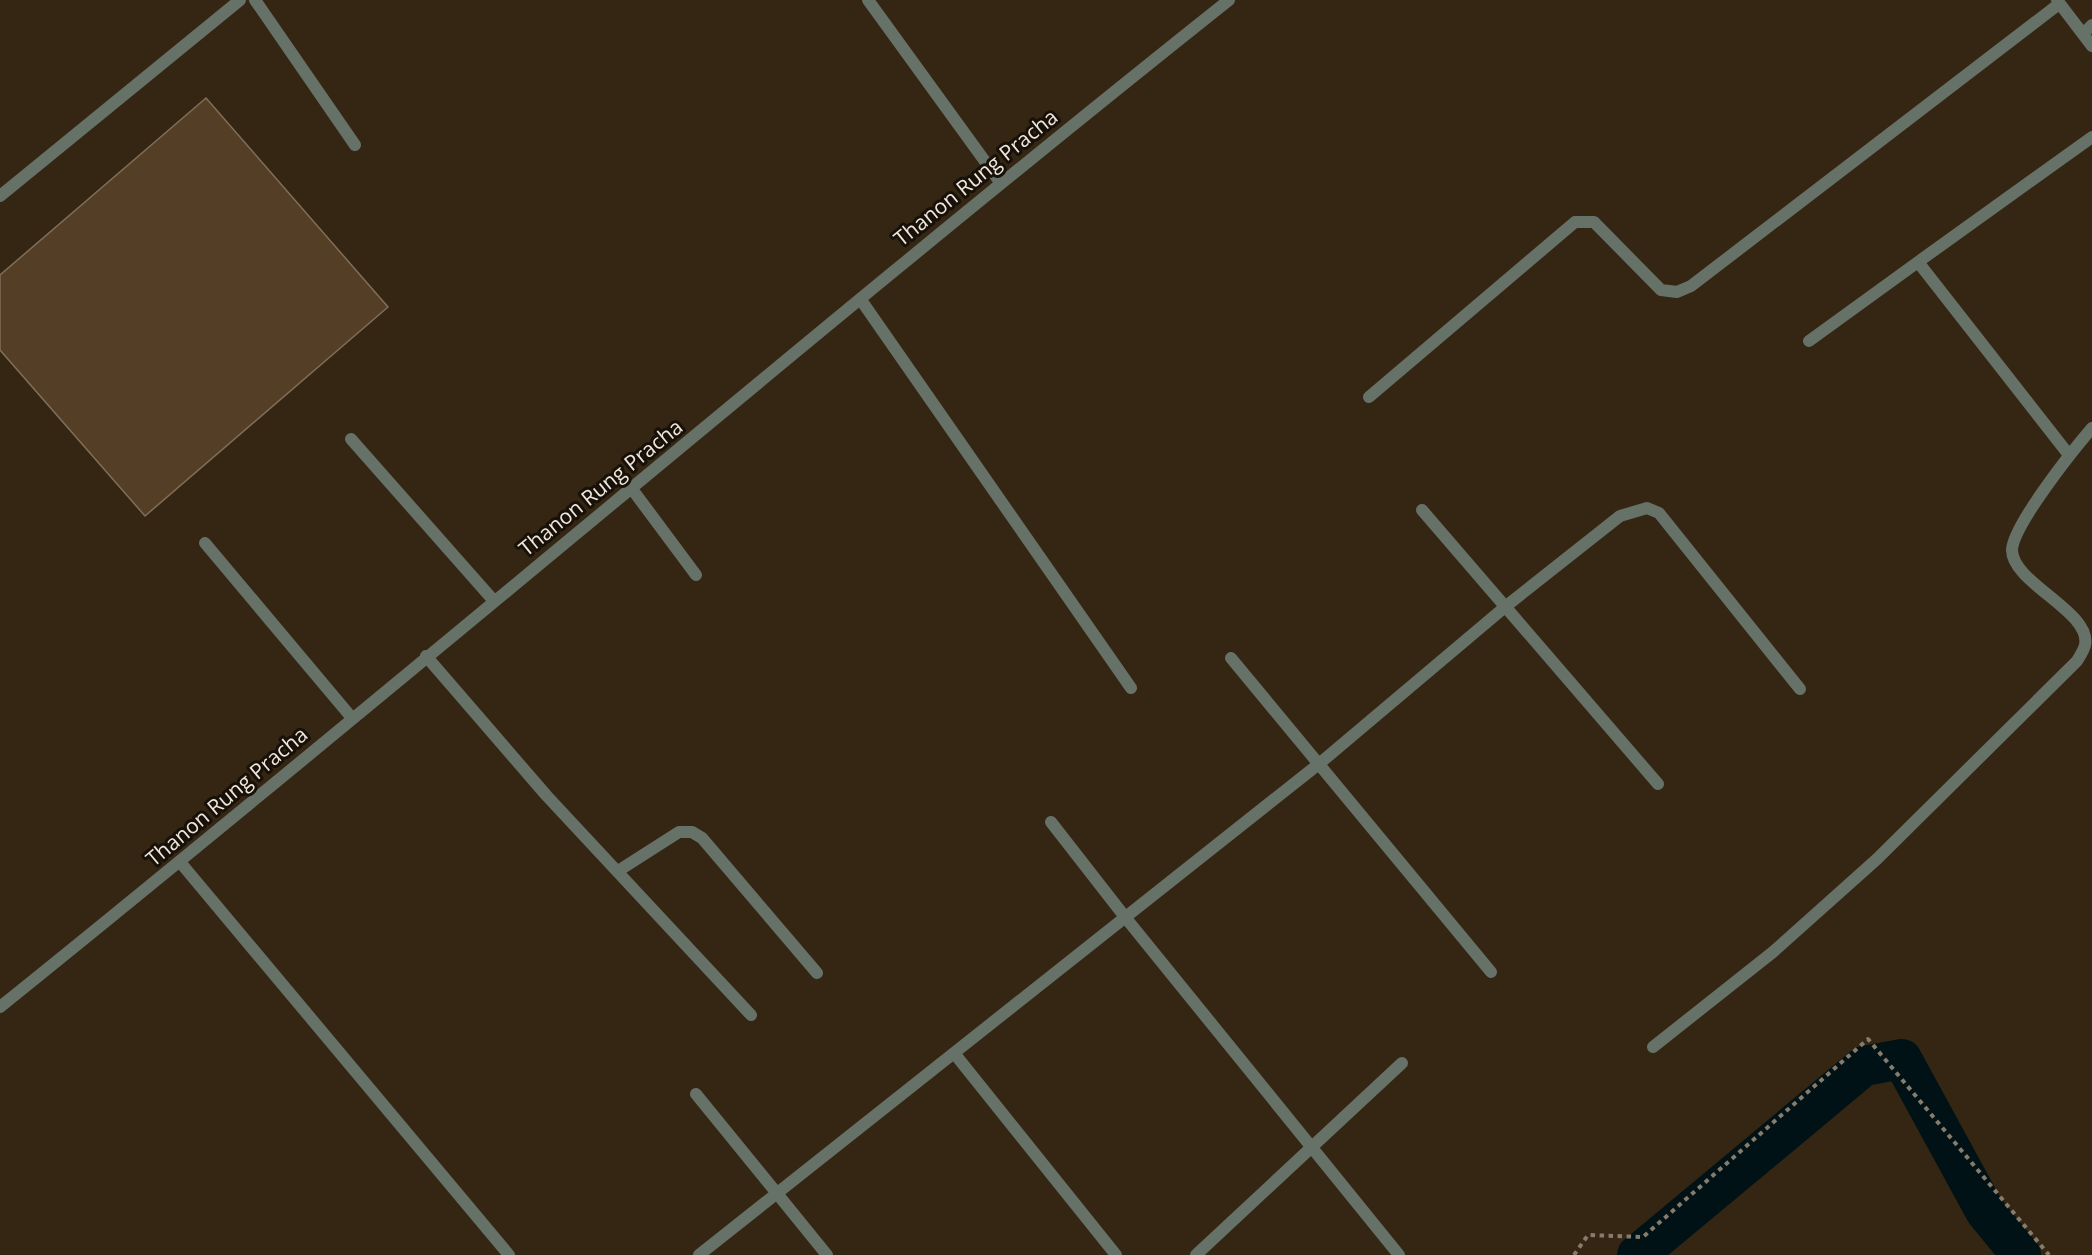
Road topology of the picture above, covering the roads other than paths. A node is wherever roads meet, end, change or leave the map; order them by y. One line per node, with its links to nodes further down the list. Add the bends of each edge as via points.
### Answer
1 (240, 0): 11 (street)
2 (255, 0): 9 (street)
3 (868, 0): 10 (street)
4 (1229, 0): 10 (street, Thanon Rung Pracha)
5 (2058, 2): 6 (street); 15 (street, via 1691,286 1677,292 1661,290 1594,222 1575,222)
6 (2088, 29): 7 (street)
7 (2092, 46)
8 (2092, 137): 12 (street)
9 (355, 145)
10 (1000, 182): 13 (street, Thanon Rung Pracha)
11 (0, 196)
12 (1918, 262): 14 (street); 18 (street)
13 (861, 300): 19 (street, Thanon Rung Pracha); 28 (street)
14 (1809, 340)
15 (1368, 397)
16 (2092, 428): 18 (street)
17 (351, 439): 23 (street)
18 (2070, 455): 25 (street, via 2020,529 2012,551 2018,566 2082,627)
19 (632, 489): 22 (street); 23 (street, Thanon Rung Pracha)
20 (1422, 510): 24 (street)
21 (205, 543): 30 (street)
22 (696, 575)
23 (494, 601): 26 (street, Thanon Rung Pracha)
24 (1504, 607): 29 (street, via 1620,516 1647,508 1659,513); 31 (street); 32 (street)
25 (2089, 647): 41 (street, via 1877,859 1773,952)
26 (426, 656): 30 (street, Thanon Rung Pracha); 35 (street)
27 (1232, 658): 31 (street)
28 (1131, 688)
29 (1800, 689)
30 (352, 718): 34 (street, Thanon Rung Pracha)
31 (1320, 763): 36 (street); 37 (street)
32 (1658, 784)
33 (1052, 822): 36 (street)
34 (180, 862): 39 (street, Thanon Rung Pracha); 47 (street)
35 (618, 872): 38 (street, via 679,832 692,832 702,838); 40 (street)
36 (1125, 917): 42 (street); 45 (street)
37 (1491, 972)
38 (817, 973)
39 (0, 1007)
40 (751, 1015)
41 (1653, 1047)
42 (954, 1053): 46 (street); 50 (street)
43 (1402, 1063): 45 (street)
44 (696, 1094): 46 (street)
45 (1312, 1147): 51 (street); 52 (street)
46 (778, 1195): 48 (street); 49 (street)
47 (509, 1255)
48 (699, 1255)
49 (827, 1255)
50 (1116, 1255)
51 (1196, 1255)
52 (1399, 1255)

